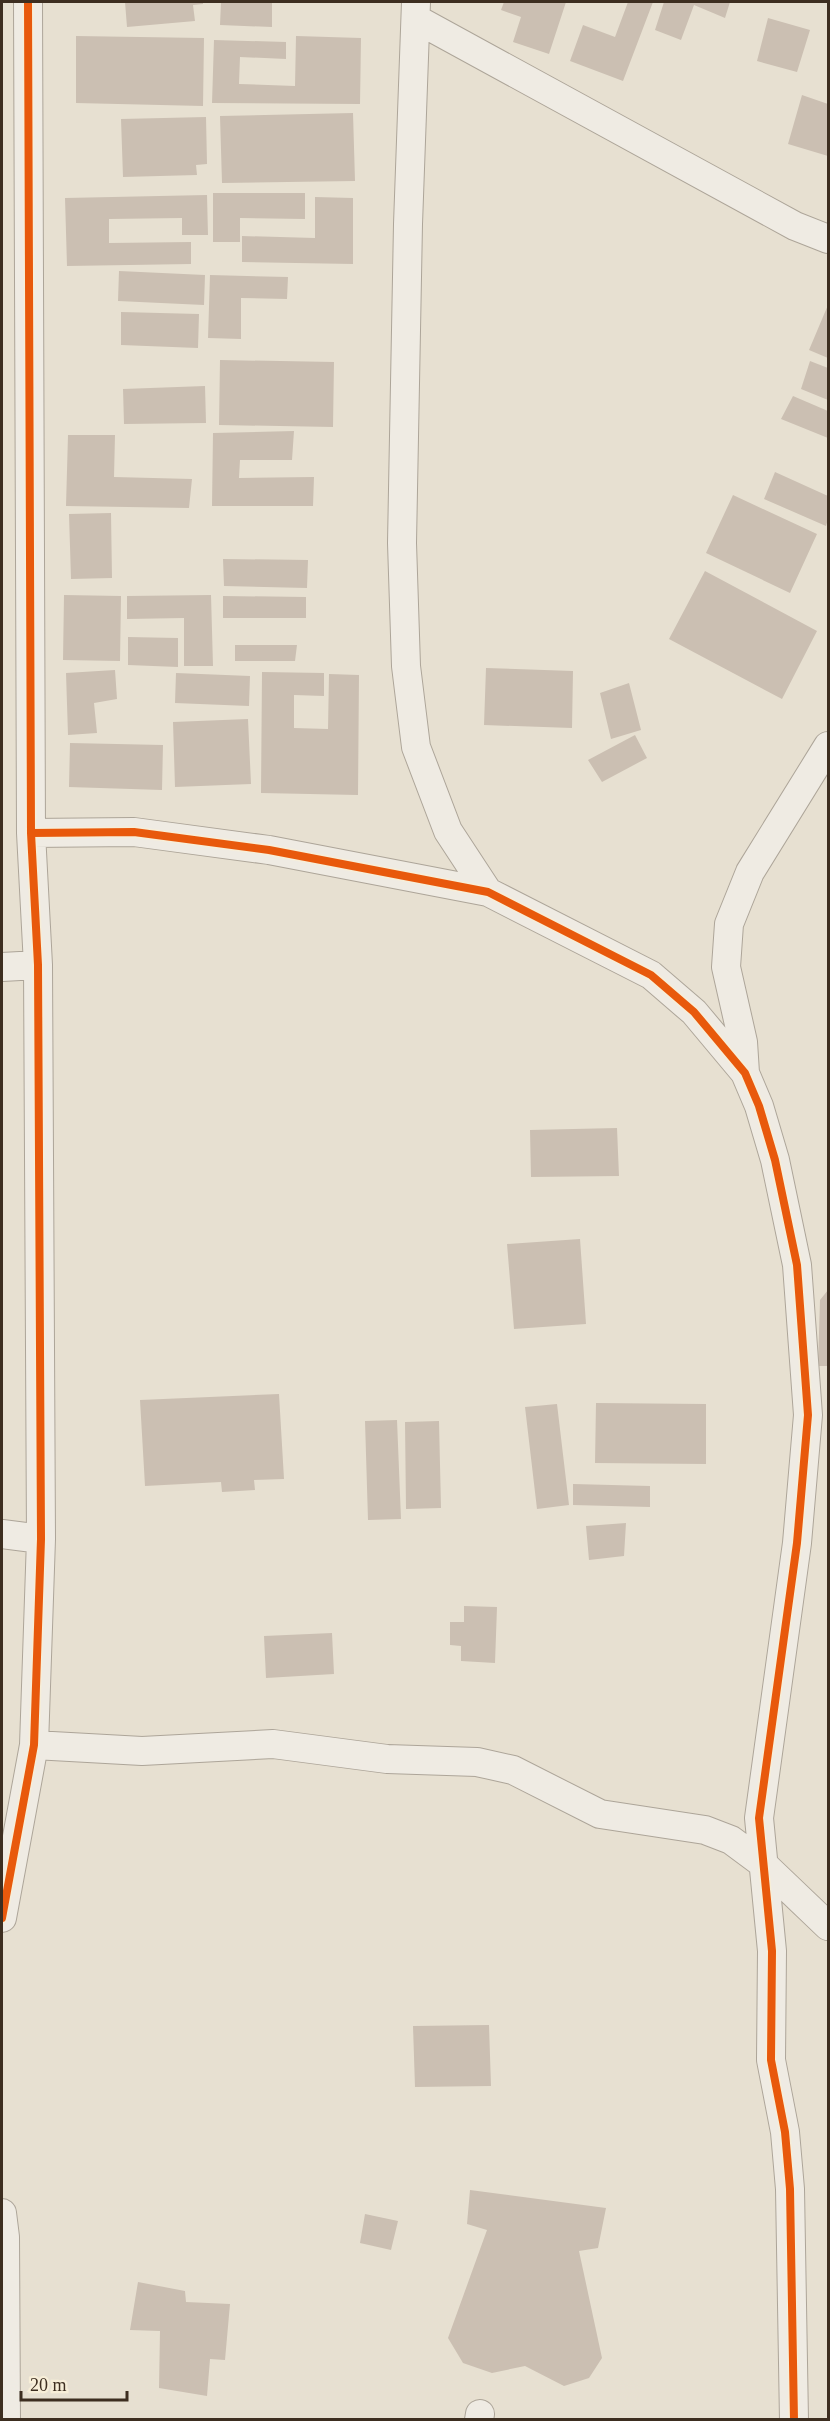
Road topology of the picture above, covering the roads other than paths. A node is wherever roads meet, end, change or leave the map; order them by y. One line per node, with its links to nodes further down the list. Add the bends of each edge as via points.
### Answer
1 (28, 2): 5 (street)
2 (416, 10): 3 (street, via 795,226); 6 (street, via 402,531 406,666 416,747 448,831)
3 (828, 239)
4 (828, 746): 9 (street, via 750,872 729,924 726,967 743,1042)
5 (31, 833): 6 (street, via 134,832 269,850); 7 (street)
6 (488, 892): 9 (street, via 651,975 694,1012)
7 (38, 965): 8 (street); 11 (street)
8 (2, 967)
9 (745, 1073): 13 (street, via 775,1160 797,1265 808,1414 797,1543 759,1818)
10 (2, 1533): 11 (street)
11 (41, 1539): 12 (street)
12 (34, 1745): 13 (street, via 142,1751 273,1744 387,1759 477,1762 513,1770 600,1814 705,1830 731,1840); 14 (street)
13 (762, 1863): 15 (street); 18 (street, via 772,1951 771,2060 785,2132 790,2189)
14 (2, 1918)
15 (828, 1926)
16 (3, 2229): 17 (street)
17 (6, 2420)
18 (794, 2420)

